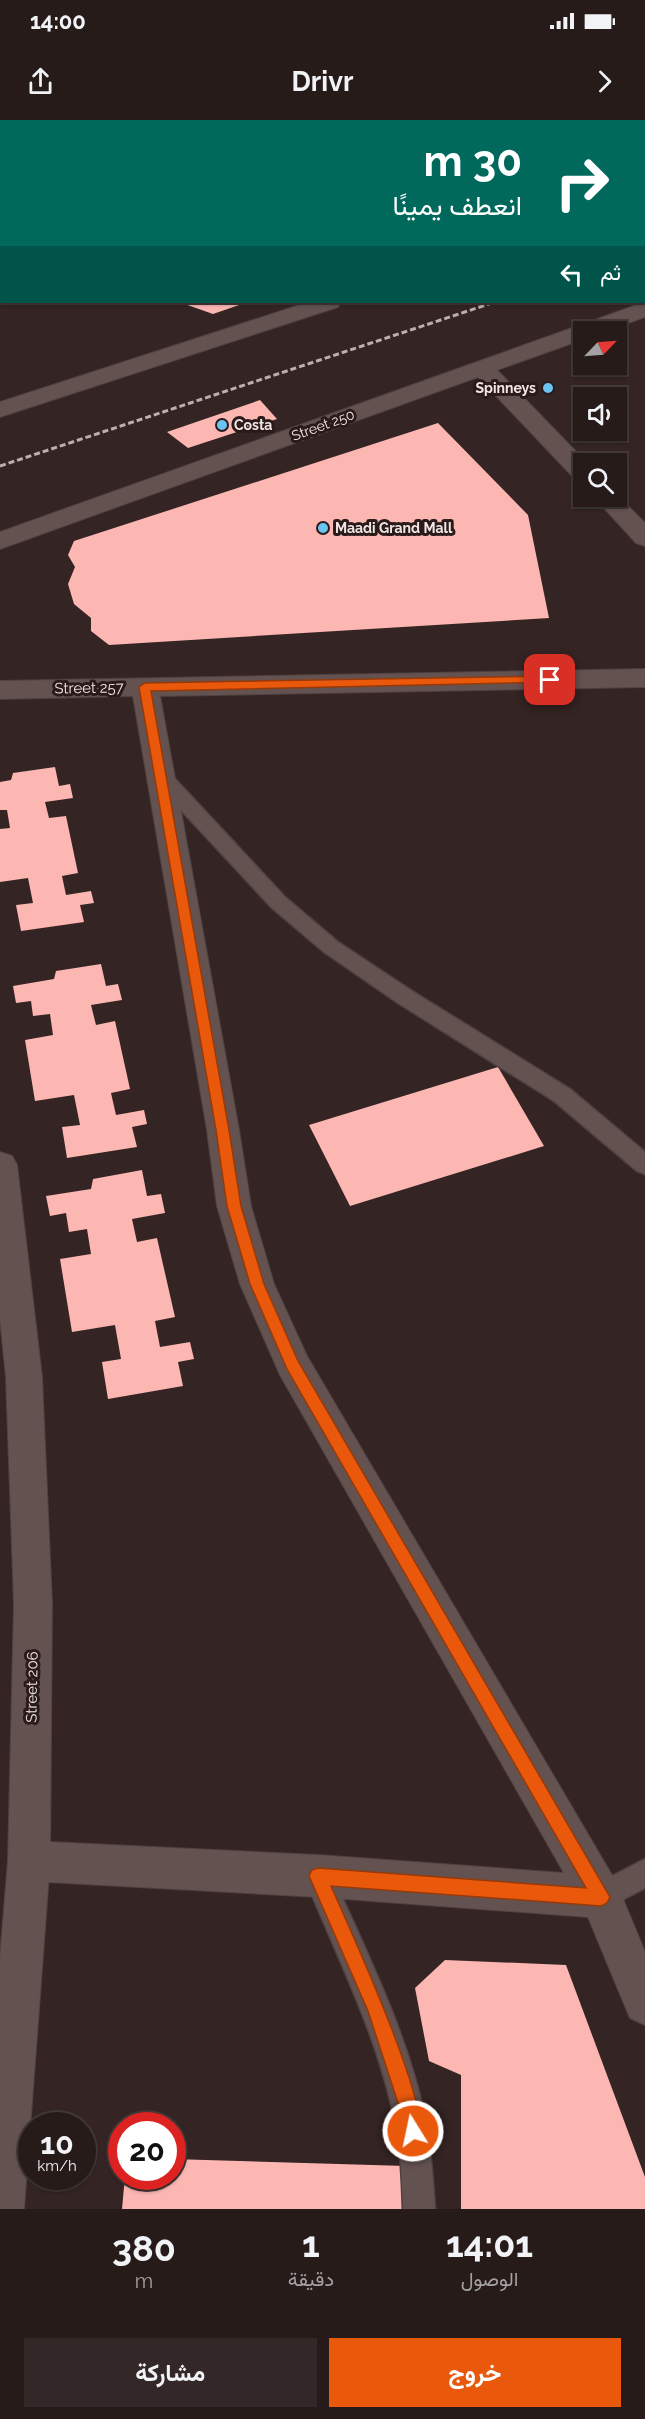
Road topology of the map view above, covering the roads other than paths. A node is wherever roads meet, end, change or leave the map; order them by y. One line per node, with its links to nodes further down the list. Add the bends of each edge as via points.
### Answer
1 (327, 303): 4 (street)
2 (645, 309): 3 (street, Street 250)
3 (482, 368): 5 (street); 8 (street, Street 250)
4 (0, 410)
5 (573, 463)
6 (618, 507): 7 (street)
7 (640, 526)
8 (0, 541)
9 (645, 678): 10 (street, Street 257)
10 (145, 687): 11 (street, Street 257); 12 (street)
11 (0, 690)
12 (159, 774): 14 (lane, via 278,902 331,947 562,1095); 18 (street, via 234,1206 257,1284 292,1364)
13 (0, 1165): 15 (street, Street 206, via 24,1377 33,1592)
14 (645, 1165)
15 (29, 1861): 17 (street); 20 (street, Street 206)
16 (645, 1874): 18 (lane)
17 (318, 1876): 18 (street); 21 (lane, via 376,2010 410,2109)
18 (601, 1897): 19 (street)
19 (645, 2003)
20 (1, 2209)
21 (420, 2209)

